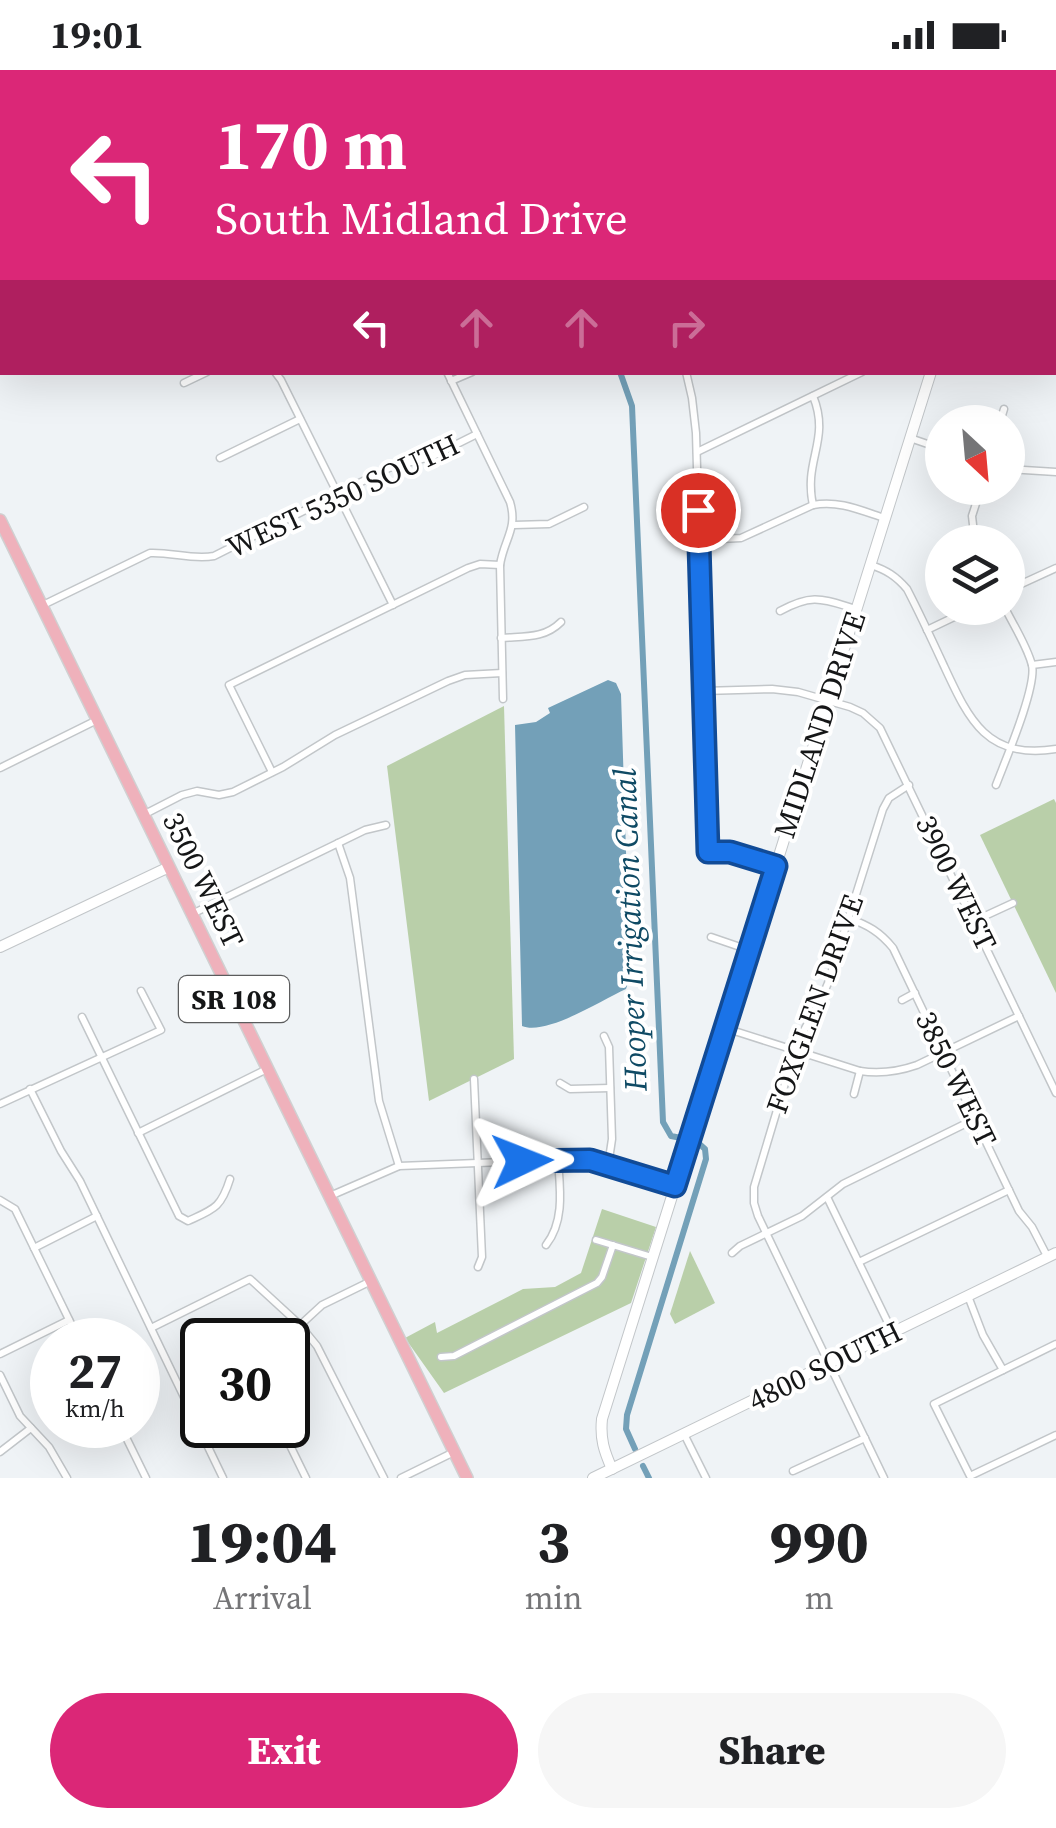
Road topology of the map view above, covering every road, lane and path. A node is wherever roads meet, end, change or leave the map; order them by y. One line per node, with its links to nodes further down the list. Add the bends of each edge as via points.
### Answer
1 (201, 375): 7 (street)
2 (277, 375): 9 (street)
3 (687, 375): 13 (street)
4 (856, 375): 8 (street)
5 (930, 375): 11 (street, MIDLAND DRIVE)
6 (449, 376): 10 (street)
7 (184, 383)
8 (812, 396): 13 (street); 18 (street, via 820,419 809,475)
9 (300, 419): 14 (street); 17 (street)
10 (477, 434): 17 (street, WEST 5350 SOUTH); 22 (street, via 510,502)
11 (910, 438): 12 (street); 20 (street, MIDLAND DRIVE)
12 (925, 443)
13 (696, 452): 23 (street)
14 (220, 458)
15 (1025, 469): 16 (street)
16 (1056, 472)
17 (338, 495): 28 (street); 29 (street, WEST 5350 SOUTH, via 214,556 150,552)
18 (813, 505): 20 (street, via 834,503); 23 (street, via 742,538)
19 (584, 507): 22 (street, via 550,524)
20 (885, 518): 25 (street, MIDLAND DRIVE)
21 (1, 525): 29 (main road, 3500 WEST / SR 108)
22 (514, 526): 24 (street)
23 (699, 540): 40 (street)
24 (500, 564): 28 (street, via 468,568); 36 (street)
25 (871, 565): 30 (street, MIDLAND DRIVE); 35 (street, via 907,588)
26 (1056, 568): 27 (street)
27 (1025, 582)
28 (393, 605): 47 (street, via 229,685)
29 (42, 606): 43 (main road, 3500 WEST / SR 108)
30 (857, 610): 31 (street, via 812,598); 42 (street, MIDLAND DRIVE)
31 (780, 611)
32 (561, 622): 36 (street, via 542,636)
33 (937, 625): 35 (street)
34 (1013, 625): 38 (street)
35 (927, 630): 44 (street, via 964,709)
36 (501, 638): 39 (street)
37 (1056, 662): 38 (street)
38 (1032, 665): 44 (street)
39 (502, 673): 41 (street); 47 (street, via 448,681)
40 (703, 690): 42 (street, 3900 WEST, via 772,688); 53 (street, via 708,852)
41 (502, 699)
42 (828, 701): 48 (street, 3900 WEST, via 863,713 880,728); 53 (street, MIDLAND DRIVE)
43 (98, 720): 46 (street); 50 (main road, 3500 WEST / SR 108)
44 (1009, 748): 45 (street); 49 (street)
45 (1056, 749)
46 (0, 768)
47 (272, 772): 50 (street, via 233,792 197,791)
48 (909, 785): 57 (street, FOXGLEN DRIVE, via 883,809); 58 (street, 3900 WEST)
49 (996, 785)
50 (144, 814): 54 (main road, 3500 WEST / SR 108)
51 (386, 825): 52 (street)
52 (338, 843): 56 (street); 85 (street, via 350,878 379,1101)
53 (776, 866): 61 (street, MIDLAND DRIVE)
54 (168, 867): 56 (main road, 3500 WEST / SR 108); 60 (street)
55 (1012, 903): 58 (street)
56 (192, 914): 72 (main road, 3500 WEST / SR 108)
57 (848, 918): 63 (street, 3850 WEST, via 881,934); 69 (street, FOXGLEN DRIVE, via 820,1002)
58 (974, 921): 65 (street, 3900 WEST)
59 (711, 937): 61 (street)
60 (0, 948)
61 (750, 950): 67 (street, MIDLAND DRIVE)
62 (141, 990): 71 (street, via 162,1030)
63 (915, 994): 64 (street); 70 (street, 3850 WEST)
64 (902, 1000)
65 (1019, 1016): 70 (street); 78 (street, 3900 WEST)
66 (82, 1017): 71 (street)
67 (725, 1028): 69 (street); 88 (street, MIDLAND DRIVE)
68 (604, 1036): 76 (street)
69 (794, 1050): 73 (street); 94 (street, FOXGLEN DRIVE, via 754,1187)
70 (943, 1052): 73 (street, via 902,1070); 81 (street, 3850 WEST)
71 (102, 1057): 77 (street); 82 (street)
72 (268, 1069): 82 (street); 90 (main road, 3500 WEST / SR 108)
73 (860, 1071): 79 (street)
74 (474, 1079): 84 (street)
75 (560, 1083): 76 (street)
76 (610, 1088): 86 (street)
77 (30, 1089): 80 (street); 93 (street)
78 (1056, 1092)
79 (854, 1094)
80 (0, 1104)
81 (975, 1119): 89 (street, 3850 WEST); 91 (street)
82 (138, 1133): 87 (street, via 188,1222 218,1207)
83 (558, 1160): 84 (street); 86 (street); 96 (street, via 560,1207)
84 (478, 1163): 85 (street); 103 (street)
85 (399, 1166): 90 (street)
86 (608, 1166): 88 (street)
87 (230, 1179)
88 (675, 1186): 101 (street, MIDLAND DRIVE)
89 (1009, 1190): 100 (street, 3850 WEST); 102 (street)
90 (330, 1196): 104 (main road, 3500 WEST / SR 108)
91 (827, 1197): 94 (street); 102 (street)
92 (0, 1200): 98 (street, via 16,1210)
93 (97, 1216): 98 (street); 107 (street)
94 (767, 1233): 99 (street); 118 (street, FOXGLEN DRIVE)
95 (596, 1240): 97 (street)
96 (546, 1245)
97 (613, 1245): 101 (street); 117 (street, via 596,1283)
98 (34, 1248): 106 (street)
99 (732, 1253)
100 (1052, 1255): 105 (street, 4800 SOUTH)
101 (653, 1258): 131 (street, MIDLAND DRIVE, via 602,1419 602,1448)
102 (859, 1262): 111 (street)
103 (478, 1267)
104 (371, 1281): 109 (street); 130 (main road, 3500 WEST / SR 108)
105 (968, 1296): 111 (street, 4800 SOUTH); 119 (street)
106 (68, 1318)
107 (146, 1318)
108 (293, 1318): 110 (street, via 250,1278)
109 (306, 1318)
110 (160, 1323)
111 (893, 1332): 118 (street, 4800 SOUTH)
112 (310, 1337): 138 (street)
113 (30, 1339): 116 (street)
114 (1056, 1344): 119 (street)
115 (160, 1347): 136 (street)
116 (0, 1354)
117 (441, 1357)
118 (829, 1363): 123 (street, 4800 SOUTH); 125 (street, FOXGLEN DRIVE)
119 (1002, 1370): 133 (street, via 934,1404)
120 (0, 1374): 121 (street)
121 (30, 1427)
122 (30, 1429): 129 (street)
123 (684, 1434): 131 (street, 4800 SOUTH); 142 (street)
124 (1056, 1435): 133 (street)
125 (865, 1438): 132 (street); 143 (street, FOXGLEN DRIVE)
126 (49, 1448): 134 (street)
127 (131, 1448): 135 (street)
128 (291, 1448): 137 (street)
129 (0, 1452)
130 (454, 1452): 139 (street); 140 (main road, 3500 WEST / SR 108)
131 (612, 1469): 141 (street, 4800 SOUTH)
132 (793, 1471)
133 (970, 1476)
134 (66, 1478)
135 (146, 1478)
136 (223, 1478)
137 (306, 1478)
138 (384, 1478)
139 (401, 1478)
140 (467, 1478)
141 (593, 1478)
142 (706, 1478)
143 (884, 1478)

